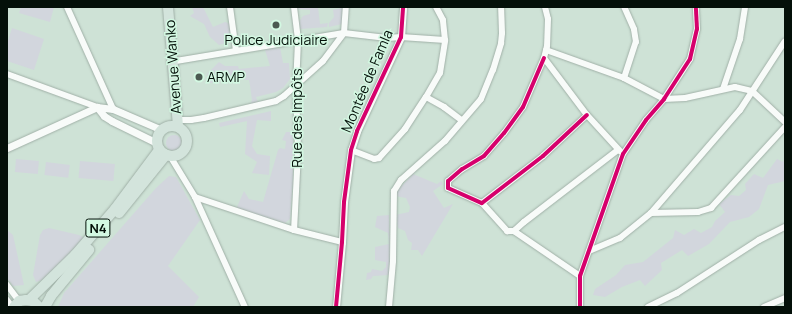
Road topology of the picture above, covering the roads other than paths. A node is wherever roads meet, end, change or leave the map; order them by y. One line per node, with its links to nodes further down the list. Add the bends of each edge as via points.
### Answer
1 (67, 7): 31 (street)
2 (163, 7): 22 (highway, Avenue Wanko)
3 (168, 7): 22 (highway, Avenue Wanko)
4 (230, 7): 20 (street)
5 (294, 7): 16 (street, Rue des Impôts)
6 (346, 7): 14 (street)
7 (404, 7): 15 (street, Montée de Famla)
8 (436, 7): 17 (street, via 443,20)
9 (500, 7): 33 (street, via 502,32 493,70 481,99)
10 (545, 7): 19 (street, via 548,19)
11 (624, 7): 24 (street, via 634,29 636,42)
12 (696, 7): 29 (street, via 697,29 690,59)
13 (745, 7): 26 (street, via 740,40)
14 (344, 33): 15 (street); 16 (street); 25 (street, via 323,61)
15 (401, 37): 17 (street); 39 (street, Montée de Famla)
16 (298, 40): 20 (street); 25 (street, Rue des Impôts)
17 (445, 40): 28 (street, via 440,73)
18 (785, 41): 27 (street)
19 (546, 50): 21 (street); 24 (street)
20 (236, 51): 22 (street)
21 (544, 58): 32 (street); 43 (street, via 523,107 504,133 484,156 448,181 448,188)
22 (171, 62): 35 (highway, Avenue Wanko)
23 (7, 74): 30 (street)
24 (624, 78): 29 (street)
25 (296, 87): 35 (street, via 276,101); 46 (street, Rue des Impôts, via 298,152)
26 (723, 89): 27 (street, via 743,88); 29 (street, via 685,98)
27 (752, 91): 34 (street); 44 (street, via 725,128)
28 (426, 97): 33 (street); 39 (street, via 405,129 379,158 374,159)
29 (664, 99): 41 (street)
30 (97, 107): 31 (street); 38 (street); 40 (street, via 104,116)
31 (113, 109): 37 (street)
32 (587, 115): 41 (street); 43 (street, via 543,156)
33 (461, 120): 59 (street, via 445,141 396,185 393,201 393,261)
34 (785, 122)
35 (175, 124): 37 (highway); 40 (highway, via 185,133 186,147 180,154)
36 (785, 127): 44 (street, via 711,208 698,212)
37 (162, 130): 40 (highway, via 158,135)
38 (7, 148)
39 (350, 150): 48 (street, Montée de Famla)
40 (163, 151): 42 (street); 54 (highway, N4, via 75,255); 56 (highway, N4)
41 (621, 152): 47 (street); 49 (street)
42 (195, 197): 46 (street); 57 (street)
43 (482, 203): 47 (street, via 507,231)
44 (651, 213): 49 (street, via 620,238)
45 (785, 227): 61 (street, via 759,240 677,293)
46 (294, 230): 48 (street)
47 (514, 231): 50 (street)
48 (342, 242): 58 (street, Montée de Famla)
49 (588, 251): 50 (street)
50 (580, 276): 60 (street)
51 (7, 284): 54 (street)
52 (785, 298): 62 (street)
53 (7, 300): 54 (street)
54 (18, 304): 55 (highway)
55 (39, 307)
56 (45, 307)
57 (245, 307)
58 (336, 307)
59 (389, 307)
60 (580, 307)
61 (648, 307)
62 (764, 307)

